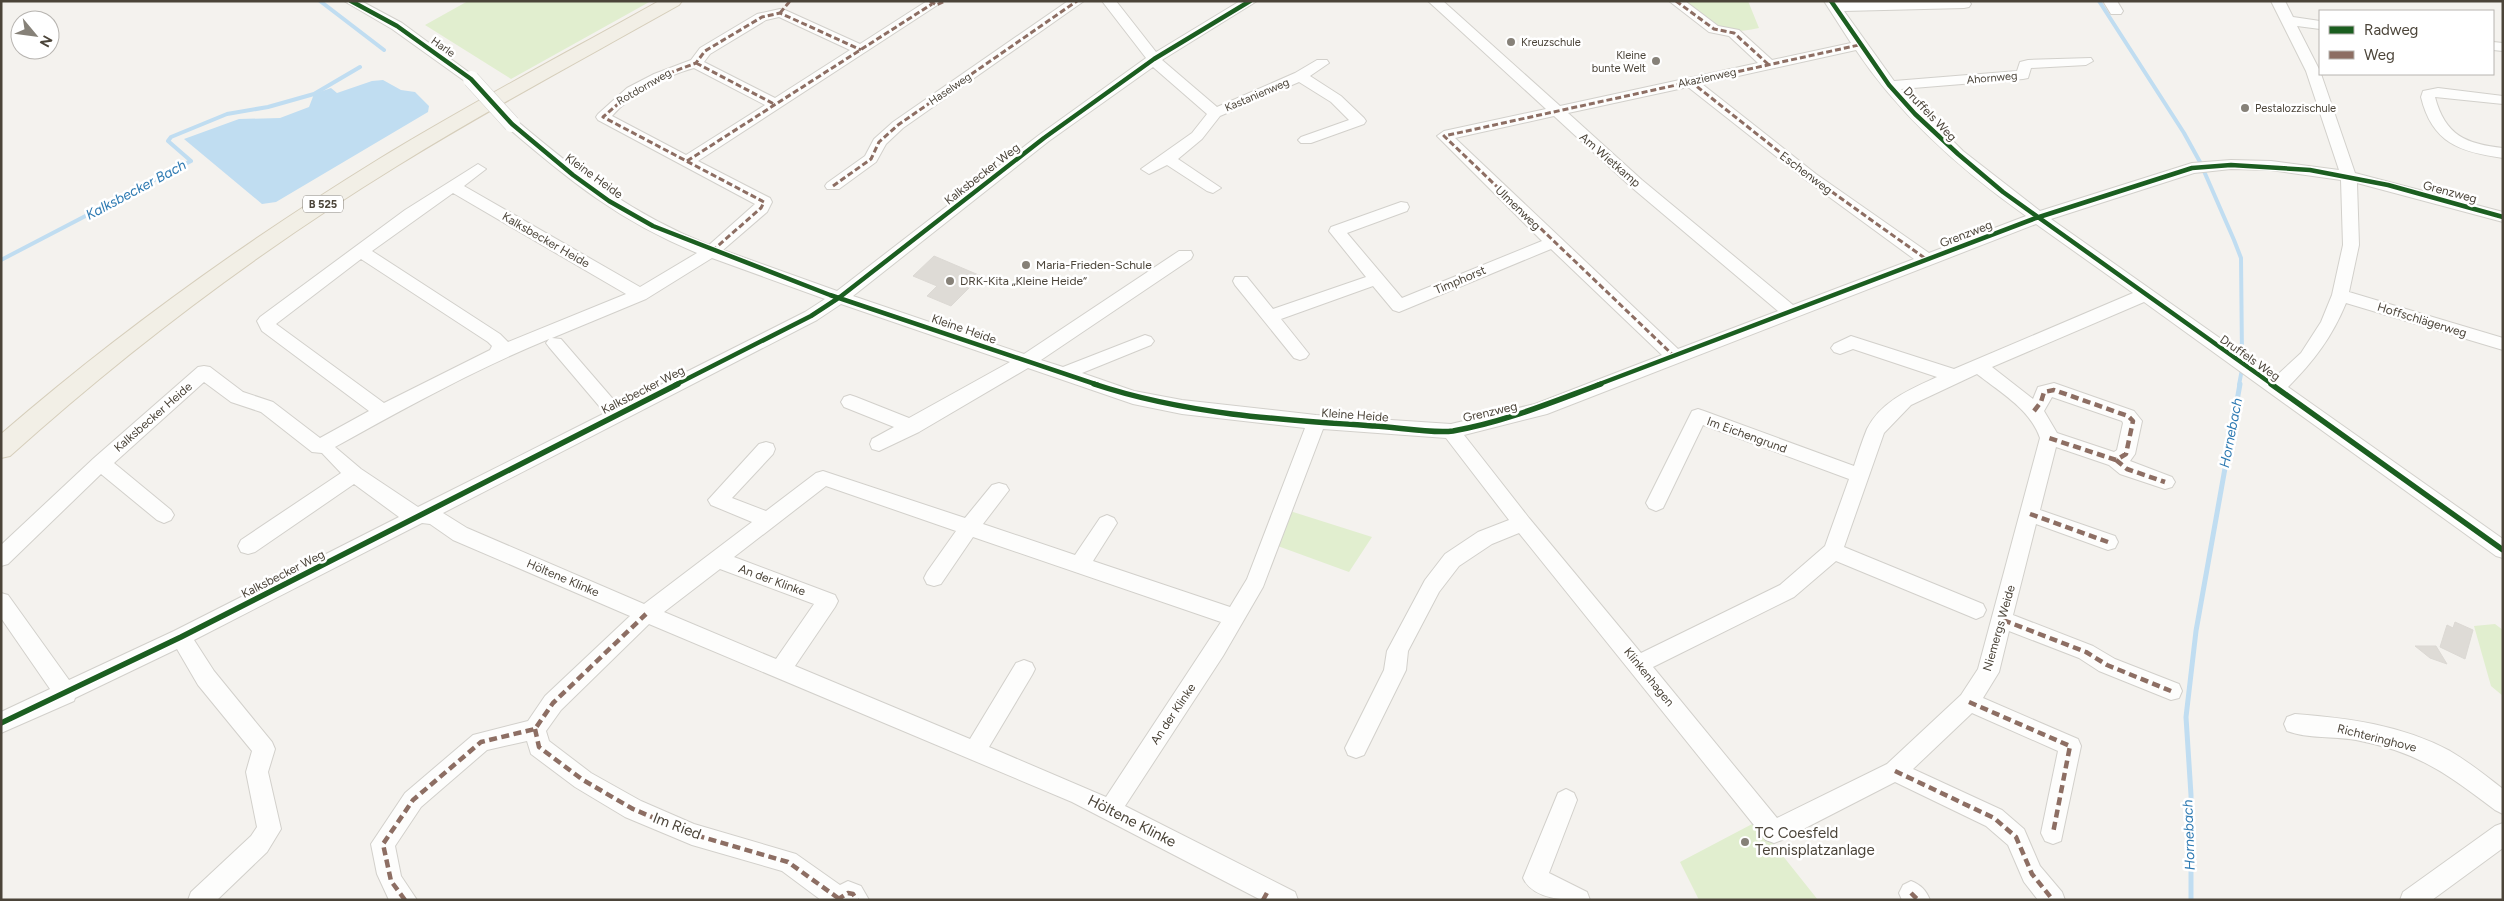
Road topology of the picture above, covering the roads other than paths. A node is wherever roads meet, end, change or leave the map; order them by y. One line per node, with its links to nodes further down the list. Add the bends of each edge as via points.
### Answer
1 (351, 1): 24 (street, Harle, via 397,26)
2 (673, 1): 79 (main road, B 525, via 471,114 288,227 100,366)
3 (790, 1): 13 (street)
4 (1077, 1): 40 (street, Haselweg, via 898,125 879,142 871,159)
5 (1109, 1): 18 (street, Kastanienweg)
6 (1250, 1): 18 (street, Kalksbecker Weg)
7 (1435, 1): 29 (street, Am Wietkamp)
8 (1676, 1): 22 (street, via 1714,29 1734,33)
9 (2278, 1): 14 (street)
10 (936, 2): 17 (street)
11 (1832, 4): 12 (street); 16 (street, Druffels Weg)
12 (1964, 4)
13 (780, 13): 17 (street); 20 (street, Rotdornweg, via 762,17 706,51)
14 (2289, 21): 15 (street); 38 (street, via 2313,72)
15 (2319, 24)
16 (1858, 45): 22 (street, Akazienweg); 26 (street, Druffels Weg)
17 (861, 50): 28 (street)
18 (1154, 59): 30 (street, Kastanienweg); 55 (street, Kalksbecker Weg, via 1044,138)
19 (2086, 61): 26 (street, Ahornweg, via 2028,64 2023,75)
20 (696, 63): 28 (street); 35 (street, Rotdornweg, via 677,67 648,84 611,106 603,118)
21 (1322, 63): 23 (street, Kastanienweg)
22 (1769, 65): 25 (street, Akazienweg)
23 (1300, 76): 30 (street, Kastanienweg); 32 (street, Kastanienweg, via 1336,99 1359,121)
24 (471, 79): 31 (street, Harle, bridge)
25 (1690, 81): 29 (street, Akazienweg); 49 (street, Eschenweg, via 1804,172)
26 (1890, 86): 44 (street, Druffels Weg, via 1953,151)
27 (2503, 100): 33 (street, via 2438,92 2428,94 2442,131 2450,139 2467,147)
28 (774, 104): 35 (street)
29 (1555, 112): 45 (street, Ulmenweg, via 1444,136); 56 (street, Am Wietkamp)
30 (1215, 113): 34 (street, Kastanienweg, via 1197,136)
31 (512, 124): 47 (street, Kleine Heide, via 609,201 653,226)
32 (1306, 140)
33 (2503, 153)
34 (1168, 160): 37 (street, Kastanienweg); 41 (street)
35 (687, 161): 47 (street, Rotdornweg, via 764,202)
36 (478, 169): 39 (street)
37 (1149, 169)
38 (2349, 177): 43 (street, Grenzweg); 44 (street, Grenzweg, via 2292,167 2214,165 2192,168); 54 (street, via 2351,245)
39 (453, 186): 46 (street); 52 (street, Kalksbecker Heide)
40 (833, 186)
41 (1213, 188)
42 (1401, 207): 50 (street, Timphorst, via 1337,231)
43 (2503, 217)
44 (2036, 218): 49 (street, Grenzweg); 53 (street, Druffels Weg)
45 (1554, 242): 50 (street, Timphorst, via 1399,306); 64 (street, Ulmenweg)
46 (360, 251): 62 (street, via 494,338 501,345); 72 (street, via 266,321 268,327)
47 (712, 251): 52 (street, Kalksbecker Heide); 55 (street, Kleine Heide)
48 (1185, 255): 65 (street)
49 (1926, 259): 56 (street, Grenzweg)
50 (1377, 279): 57 (street)
51 (1241, 281): 57 (street)
52 (640, 295): 62 (street, Kalksbecker Heide)
53 (2144, 295): 66 (street); 69 (street, Druffels Weg)
54 (2340, 295): 60 (street, Hoffschlägerweg); 69 (street, via 2329,323 2306,356)
55 (840, 298): 65 (street, Kleine Heide); 73 (street, Kalksbecker Weg)
56 (1790, 312): 64 (street, Grenzweg)
57 (1270, 316): 63 (street)
58 (1145, 341): 67 (street)
59 (555, 342): 73 (street, Kalksbecker Weg)
60 (2503, 344)
61 (1840, 348): 68 (street, via 1851,342)
62 (498, 353): 72 (street, Kalksbecker Heide)
63 (1300, 354)
64 (1675, 356): 76 (street, Grenzweg, via 1541,409)
65 (1026, 361): 67 (street, Kleine Heide); 75 (street)
66 (1980, 366): 68 (street); 71 (street)
67 (1062, 374): 74 (street, Kleine Heide, via 1133,397 1182,407)
68 (1955, 376): 85 (street, via 1905,400 1889,414 1876,430)
69 (2276, 388): 98 (street, Druffels Weg)
70 (850, 402): 75 (street)
71 (2034, 411): 77 (street, via 2047,428); 82 (street, via 2044,392 2054,390 2128,416 2133,421 2126,454)
72 (383, 412): 83 (street, Kalksbecker Heide, via 319,447 267,407 238,397 204,372)
73 (617, 415): 91 (street, Kalksbecker Weg)
74 (1316, 422): 76 (street, Kleine Heide); 107 (street, An der Klinke, via 1268,554)
75 (912, 427): 78 (street)
76 (1451, 431): 94 (street, Klinkenhagen)
77 (2049, 438): 82 (street); 89 (street, Niemergs Weide)
78 (879, 444)
79 (1, 449)
80 (766, 449): 92 (street, via 718,500)
81 (331, 453): 84 (street, Höltene Klinke)
82 (2116, 460): 86 (street, via 2127,469)
83 (101, 463): 90 (street, Kalksbecker Heide); 100 (street, Kalksbecker Heide)
84 (354, 474): 91 (street, Höltene Klinke, via 410,514); 97 (street)
85 (1859, 475): 88 (street, Im Eichengrund, via 1698,416); 99 (street)
86 (2165, 482)
87 (999, 490): 95 (street)
88 (1656, 503)
89 (2030, 514): 96 (street); 108 (street, Niemergs Weide)
90 (164, 515)
91 (420, 515): 106 (street, Höltene Klinke, via 434,517 460,534); 109 (street, Kalksbecker Weg)
92 (767, 520): 95 (street, An der Klinke, via 823,478); 101 (street, An der Klinke)
93 (1107, 523): 102 (street)
94 (1522, 523): 110 (street, Klinkenhagen); 119 (street, via 1485,538 1452,560 1432,586 1398,651 1395,670)
95 (970, 526): 102 (street, An der Klinke); 103 (street)
96 (2108, 542)
97 (248, 546)
98 (2503, 550)
99 (1833, 551): 105 (street); 110 (street, via 1787,591)
100 (1, 558)
101 (716, 559): 106 (street, An der Klinke); 112 (street, An der Klinke, via 828,601)
102 (1080, 564): 107 (street, An der Klinke)
103 (934, 578)
104 (1, 602): 114 (street)
105 (1976, 610)
106 (646, 614): 112 (street, Höltene Klinke); 118 (street, via 554,703)
107 (1236, 618): 124 (street, An der Klinke)
108 (2003, 620): 113 (street, via 2086,652 2107,665); 115 (street, Niemergs Weide, via 1988,672)
109 (181, 636): 114 (street, Kalksbecker Weg); 131 (street, via 206,678 264,749 257,772 269,829 258,844)
110 (1639, 664): 125 (street, Klinkenhagen)
111 (1024, 669): 120 (street)
112 (780, 670): 120 (street, Höltene Klinke)
113 (2171, 691)
114 (66, 694): 116 (street, Kalksbecker Weg)
115 (1969, 702): 121 (street, Niemergs Weide); 126 (street, via 2070,746)
116 (1, 723)
117 (2295, 724): 123 (street, Richteringhove, via 2334,726 2424,750 2455,767)
118 (535, 729): 129 (street, Im Ried, via 539,747 583,780 625,804 692,834 788,862); 132 (street, via 481,742 413,800 383,844 394,890)
119 (1356, 748)
120 (974, 752): 124 (street, Höltene Klinke)
121 (1896, 771): 125 (street, Niemergs Weide); 130 (street, via 1994,818 2008,828 2016,837 2032,874)
122 (1566, 800): 133 (street, via 1535,878)
123 (2503, 803)
124 (1110, 810): 128 (street, Höltene Klinke)
125 (1774, 832)
126 (2053, 833)
127 (2503, 834): 134 (street)
128 (1272, 897)
129 (844, 899)
130 (2051, 899)
131 (200, 900)
132 (405, 900)
133 (1578, 900)
134 (2412, 900)

